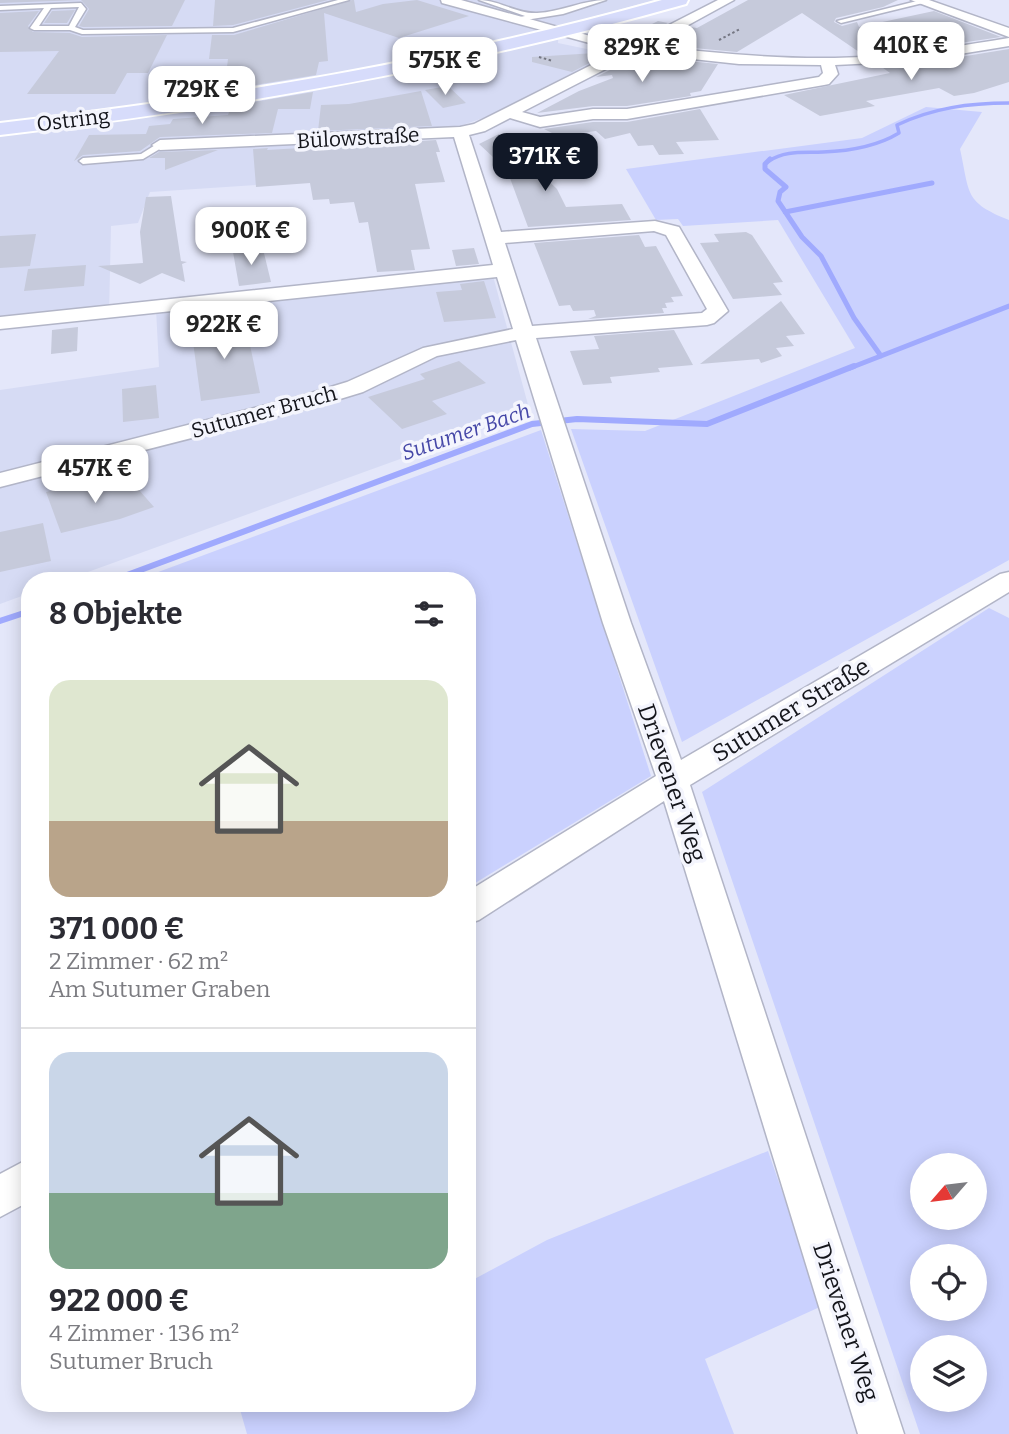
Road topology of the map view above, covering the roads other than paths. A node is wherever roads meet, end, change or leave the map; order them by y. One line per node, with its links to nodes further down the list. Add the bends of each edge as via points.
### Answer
1 (346, 0): 13 (lane, via 233,30 82,32)
2 (447, 0): 11 (street)
3 (482, 0): 10 (lane)
4 (603, 0): 10 (lane)
5 (680, 0): 16 (main road, Ostring)
6 (728, 0): 17 (street, Bülowstraße)
7 (919, 1): 12 (lane); 15 (street)
8 (50, 5): 9 (lane); 13 (lane, via 83,6); 13 (lane, via 34,28)
9 (0, 8)
10 (533, 16): 11 (lane)
11 (513, 20): 16 (street)
12 (841, 21)
13 (71, 28)
14 (931, 32): 21 (lane, via 904,37)
15 (1009, 33)
16 (562, 34): 20 (street); 24 (main road, Ostring, via 348,79)
17 (653, 38): 18 (lane); 20 (street, Bülowstraße)
18 (668, 42)
19 (1009, 42): 21 (street)
20 (631, 49): 22 (street, via 739,60); 23 (street, Bülowstraße)
21 (941, 53): 22 (street)
22 (827, 62): 23 (street, via 831,74 824,81 640,112 540,122)
23 (511, 114): 25 (street, Bülowstraße)
24 (0, 129)
25 (460, 132): 26 (street, Bülowstraße); 28 (street, Drievener Weg)
26 (160, 145): 27 (lane, via 143,156)
27 (83, 161)
28 (494, 238): 29 (street, Drievener Weg); 31 (street, Sutumer Bruch, via 654,226 673,231 718,310 707,319)
29 (504, 270): 30 (street); 31 (street, Drievener Weg)
30 (0, 323)
31 (524, 333): 32 (street, Sutumer Bruch, via 430,352 355,387 309,401); 34 (street, Drievener Weg)
32 (0, 480)
33 (1009, 580): 34 (street, Sutumer Straße)
34 (673, 780): 35 (street, Sutumer Straße); 38 (street, Drievener Weg)
35 (476, 904)
36 (21, 1184): 37 (street)
37 (0, 1197)
38 (881, 1434)

